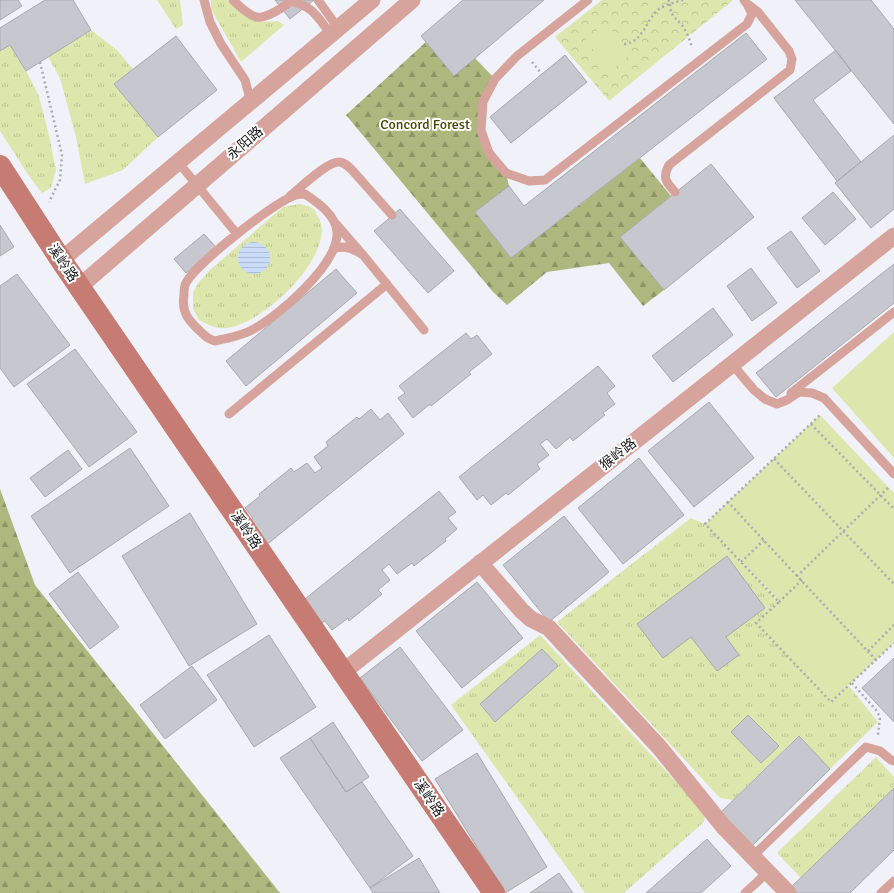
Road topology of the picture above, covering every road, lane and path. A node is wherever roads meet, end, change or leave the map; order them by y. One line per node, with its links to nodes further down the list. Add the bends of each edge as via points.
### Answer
1 (204, 0): 15 (lane, via 210,22 221,44 245,80 250,95)
2 (233, 0): 11 (lane, via 256,17 281,9 291,1 302,4)
3 (318, 0): 11 (lane)
4 (372, 0): 11 (street, 永阳路)
5 (412, 0): 19 (street, 永阳路)
6 (588, 0): 14 (lane, via 517,56 496,79 483,102 481,130 489,153 506,173 529,181 545,180)
7 (668, 0): 10 (path)
8 (683, 0): 10 (path)
9 (746, 2): 14 (lane, via 752,14 747,24); 20 (lane, via 758,12 789,51 792,59 790,70 669,165 666,182)
10 (670, 5): 12 (path, via 659,9 638,38); 14 (path, via 670,12 681,24)
11 (335, 31): 15 (street, 永阳路)
12 (624, 44)
13 (40, 62): 23 (path, via 62,155 60,180 48,203)
14 (698, 62)
15 (246, 106): 16 (street, 永阳路)
16 (178, 162): 19 (lane); 30 (street, 永阳路)
17 (0, 166): 23 (street, 溪岭路)
18 (316, 174): 21 (lane); 22 (lane, via 309,188); 24 (lane, via 330,163 339,161 346,164)
19 (196, 186): 26 (lane); 32 (street, 永阳路)
20 (675, 192)
21 (284, 201): 22 (lane, via 305,194); 26 (lane)
22 (315, 201): 25 (lane)
23 (32, 216): 30 (street, 溪岭路)
24 (392, 216)
25 (333, 220): 28 (lane, via 337,232); 29 (lane)
26 (237, 234): 28 (lane, via 199,267 186,283 184,312 190,322 205,336 215,341 250,332 270,319 293,301)
27 (894, 236): 35 (street, 猴岭路)
28 (334, 249): 29 (lane, via 339,246 346,247)
29 (363, 255): 31 (lane)
30 (61, 260): 32 (street, 溪岭路)
31 (387, 284): 34 (lane); 38 (lane)
32 (79, 286): 58 (street, 溪岭路)
33 (894, 312): 36 (lane)
34 (424, 330)
35 (732, 364): 36 (lane, via 754,390); 49 (street, 猴岭路)
36 (777, 404): 37 (lane, via 799,392 812,393)
37 (830, 404): 39 (path); 41 (lane)
38 (228, 414)
39 (811, 424): 40 (path); 43 (path)
40 (774, 459): 44 (path); 46 (path)
41 (894, 474)
42 (894, 483): 43 (path)
43 (881, 496): 45 (path); 46 (path)
44 (728, 502): 47 (path); 48 (path, via 705,524)
45 (894, 509)
46 (843, 531): 50 (path); 52 (path)
47 (764, 540): 48 (path); 50 (path)
48 (741, 562): 53 (path)
49 (480, 563): 58 (street, 猴岭路); 62 (street, via 522,611 549,628 660,748 723,826)
50 (798, 576): 51 (path)
51 (802, 580): 53 (path); 56 (path)
52 (894, 584)
53 (779, 602): 59 (path, via 756,623 831,702)
54 (894, 625): 56 (path)
55 (894, 643): 57 (path)
56 (868, 650): 57 (path)
57 (876, 660): 59 (path)
58 (343, 672): 65 (street, 溪岭路)
59 (852, 683): 60 (path, via 880,717)
60 (880, 751): 61 (lane); 62 (lane, via 866,747)
61 (894, 761)
62 (752, 856): 63 (street)
63 (768, 872): 66 (lane); 67 (street)
64 (894, 881): 68 (lane)
65 (494, 893)
66 (745, 893)
67 (788, 893)
68 (881, 893)

